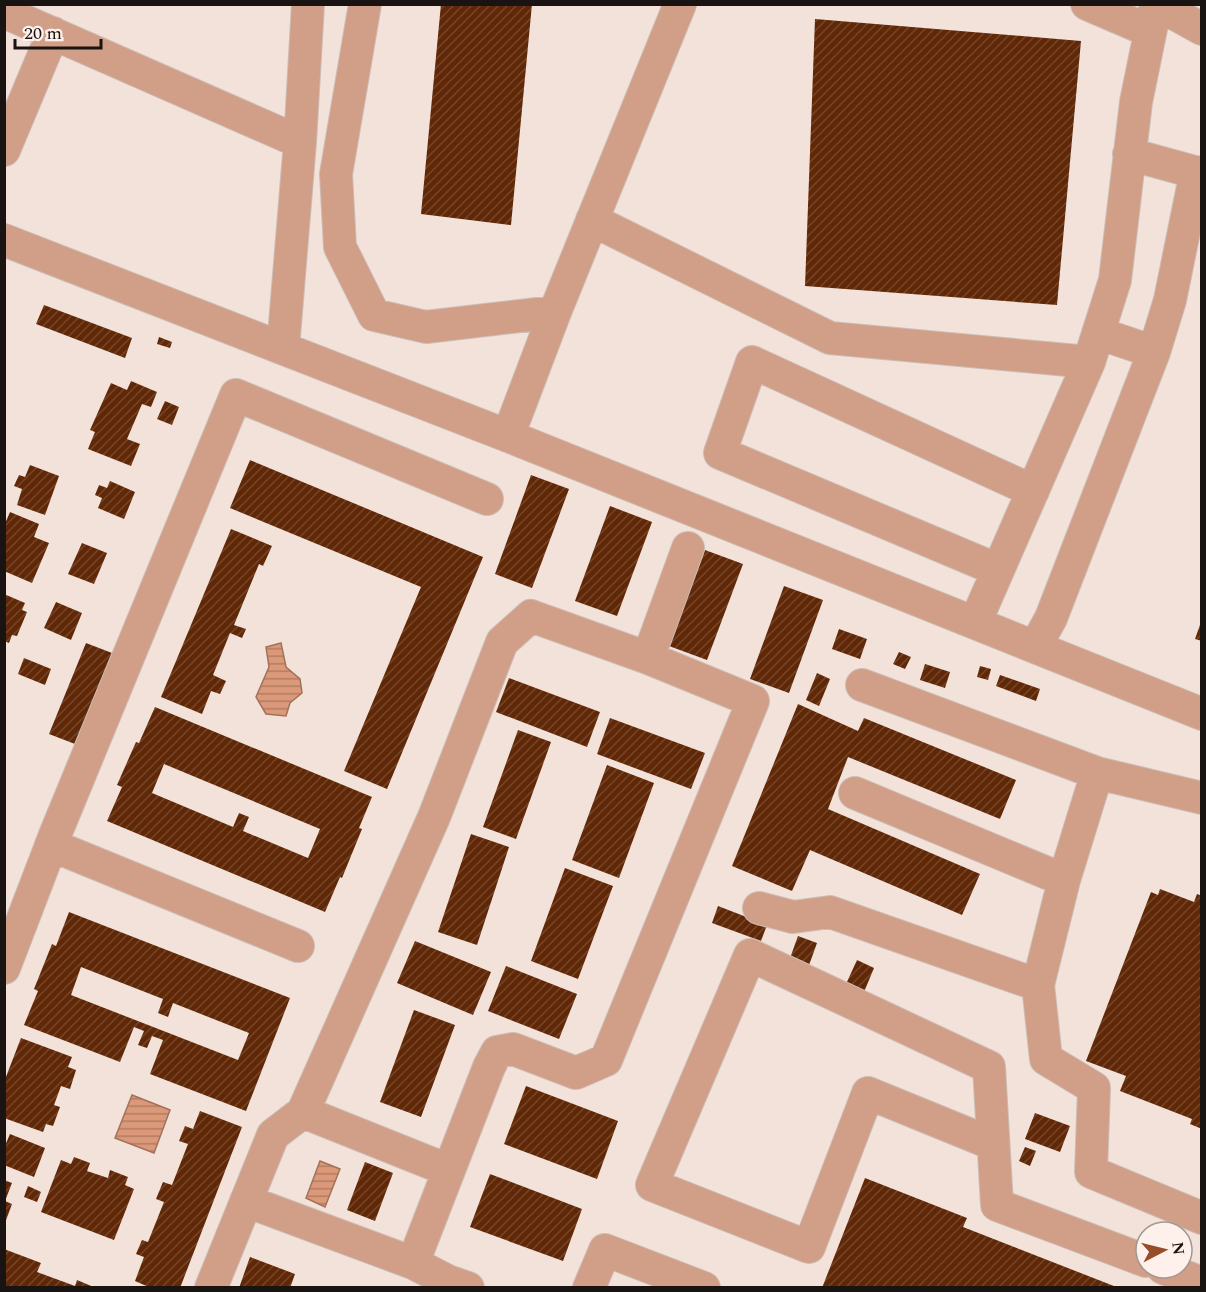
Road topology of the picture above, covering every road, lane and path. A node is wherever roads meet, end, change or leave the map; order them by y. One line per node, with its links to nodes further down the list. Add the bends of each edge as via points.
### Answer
1 (308, 4): 9 (lane)
2 (365, 4): 15 (lane, via 336,174 340,247 374,315 426,327)
3 (680, 4): 13 (lane)
4 (1087, 4): 6 (lane)
5 (4, 12): 7 (lane)
6 (1155, 13): 8 (lane); 11 (lane, via 1136,102)
7 (49, 22): 9 (lane); 10 (lane)
8 (1202, 29)
9 (300, 142): 16 (lane)
10 (4, 150)
11 (1130, 154): 12 (lane); 17 (lane, via 1115,280)
12 (1199, 173): 18 (lane)
13 (592, 220): 15 (lane); 17 (lane, via 830,338)
14 (4, 240): 16 (lane)
15 (555, 312): 19 (lane)
16 (283, 348): 19 (lane)
17 (1094, 348): 18 (lane); 20 (lane)
18 (1154, 352): 25 (lane, via 1051,618)
19 (508, 436): 24 (lane)
20 (1033, 491): 23 (lane); 23 (lane, via 753,362 720,453)
21 (487, 499): 32 (lane, via 236,395)
22 (688, 548): 26 (lane)
23 (998, 570): 24 (lane)
24 (975, 623): 25 (lane)
25 (1035, 647): 28 (lane)
26 (648, 658): 38 (lane, via 531,616 502,642 434,817); 40 (lane, via 753,701 606,1060 576,1073 513,1049 497,1052)
27 (862, 685): 29 (lane)
28 (1202, 714)
29 (1097, 773): 31 (lane); 33 (lane)
30 (855, 793): 33 (lane)
31 (1202, 798)
32 (51, 845): 35 (lane); 36 (lane)
33 (1064, 880): 37 (lane)
34 (759, 908): 37 (lane, via 793,917 830,912)
35 (298, 946)
36 (4, 968)
37 (1038, 985): 42 (lane, via 1046,1059 1094,1088 1091,1173)
38 (303, 1112): 40 (lane); 41 (lane, via 273,1135)
39 (993, 1144): 39 (lane, via 989,1067 750,955 652,1185 809,1247 868,1093); 43 (lane, via 997,1205)
40 (448, 1170): 44 (lane)
41 (246, 1201): 44 (lane); 46 (lane)
42 (1202, 1218)
43 (1134, 1257)
44 (413, 1263): 45 (lane)
45 (458, 1284)
46 (211, 1287)
47 (589, 1287): 48 (lane, via 605,1250)
48 (704, 1287)

